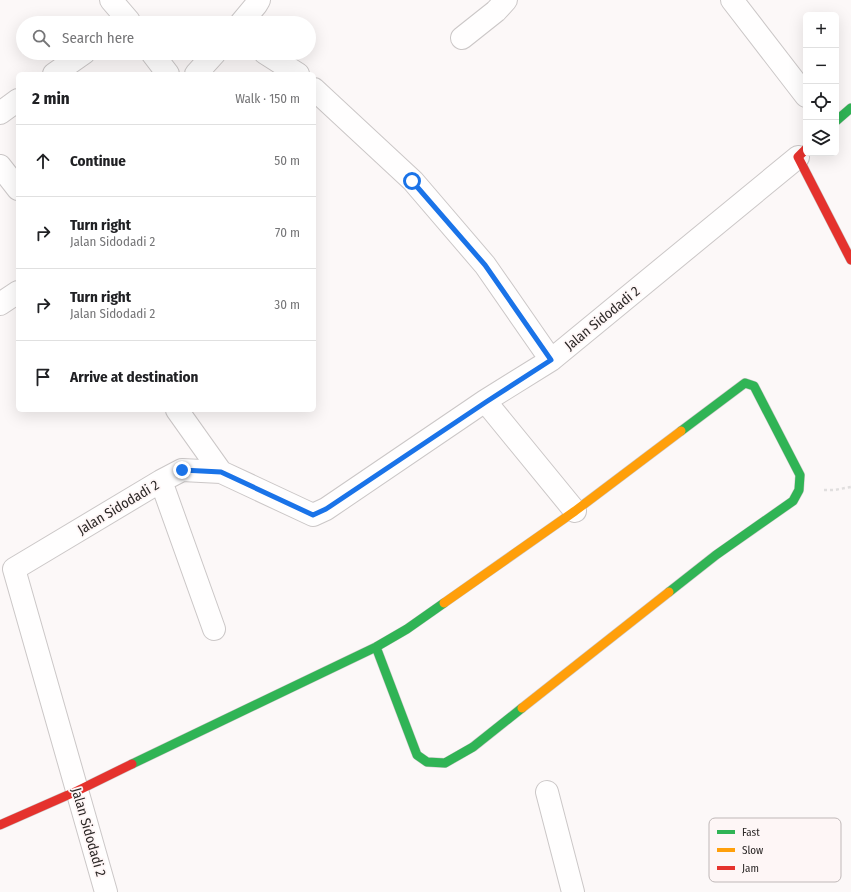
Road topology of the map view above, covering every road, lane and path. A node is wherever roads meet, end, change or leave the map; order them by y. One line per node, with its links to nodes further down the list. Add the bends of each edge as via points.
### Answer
1 (111, 0): 5 (street)
2 (259, 0): 6 (street)
3 (506, 0): 7 (street)
4 (732, 0): 17 (street)
5 (123, 16)
6 (247, 16)
7 (462, 38)
8 (74, 60): 12 (street)
9 (157, 60): 13 (street)
10 (209, 60): 14 (street)
11 (276, 60): 15 (street)
12 (57, 72)
13 (166, 72)
14 (198, 72)
15 (295, 72)
16 (316, 91): 28 (street, via 418,187 485,265)
17 (803, 92)
18 (16, 101): 20 (street)
19 (851, 108): 21 (street)
20 (0, 113)
21 (837, 120)
22 (802, 153): 25 (street); 28 (street, Jalan Sidodadi 2)
23 (0, 166): 24 (street)
24 (16, 186)
25 (851, 260)
26 (16, 293): 27 (street)
27 (0, 304)
28 (551, 360): 29 (street, Jalan Sidodadi 2)
29 (486, 402): 31 (street, Jalan Sidodadi 2, via 326,509 313,515); 33 (street)
30 (178, 412): 31 (street)
31 (221, 472): 32 (street, Jalan Sidodadi 2, via 182,470)
32 (161, 481): 34 (street, Jalan Sidodadi 2); 35 (street)
33 (575, 511): 36 (street, via 407,629); 36 (street, via 745,383 754,386 800,475 799,490 793,501 716,555 473,747 445,763 427,762 417,755)
34 (7, 573): 37 (street, Jalan Sidodadi 2)
35 (214, 630)
36 (376, 647): 37 (street)
37 (78, 791): 39 (street); 40 (street, Jalan Sidodadi 2)
38 (547, 792): 41 (street)
39 (0, 825)
40 (106, 892)
41 (573, 892)

